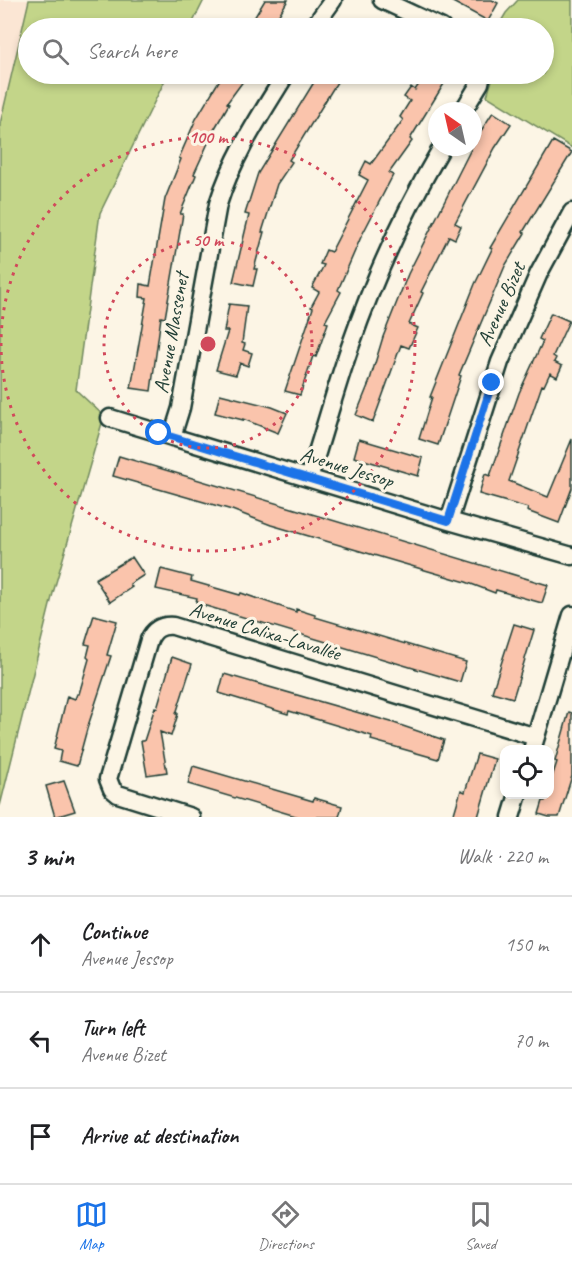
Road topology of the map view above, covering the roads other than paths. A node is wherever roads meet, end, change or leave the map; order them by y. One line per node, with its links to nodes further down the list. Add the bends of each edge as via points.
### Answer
1 (333, 0): 3 (street)
2 (382, 0): 4 (street)
3 (320, 18)
4 (421, 18)
5 (280, 84): 11 (street, Avenue Massenet, via 240,150 218,204 181,408)
6 (478, 84): 7 (street)
7 (469, 102)
8 (437, 156): 12 (street, via 395,237 360,321)
9 (572, 212): 13 (street, Avenue Bizet, via 539,273 500,362)
10 (110, 418): 11 (street, Avenue Jessop)
11 (172, 437): 12 (street, Avenue Jessop)
12 (309, 478): 13 (street, Avenue Jessop)
13 (448, 521): 14 (street, Avenue Jessop)
14 (572, 556)
15 (572, 615): 16 (street)
16 (534, 743): 18 (street, Avenue Calixa-Lavallée, via 166,626 155,630 149,640 108,779 118,794)
17 (517, 799): 19 (street)
18 (191, 817)
19 (511, 817)

